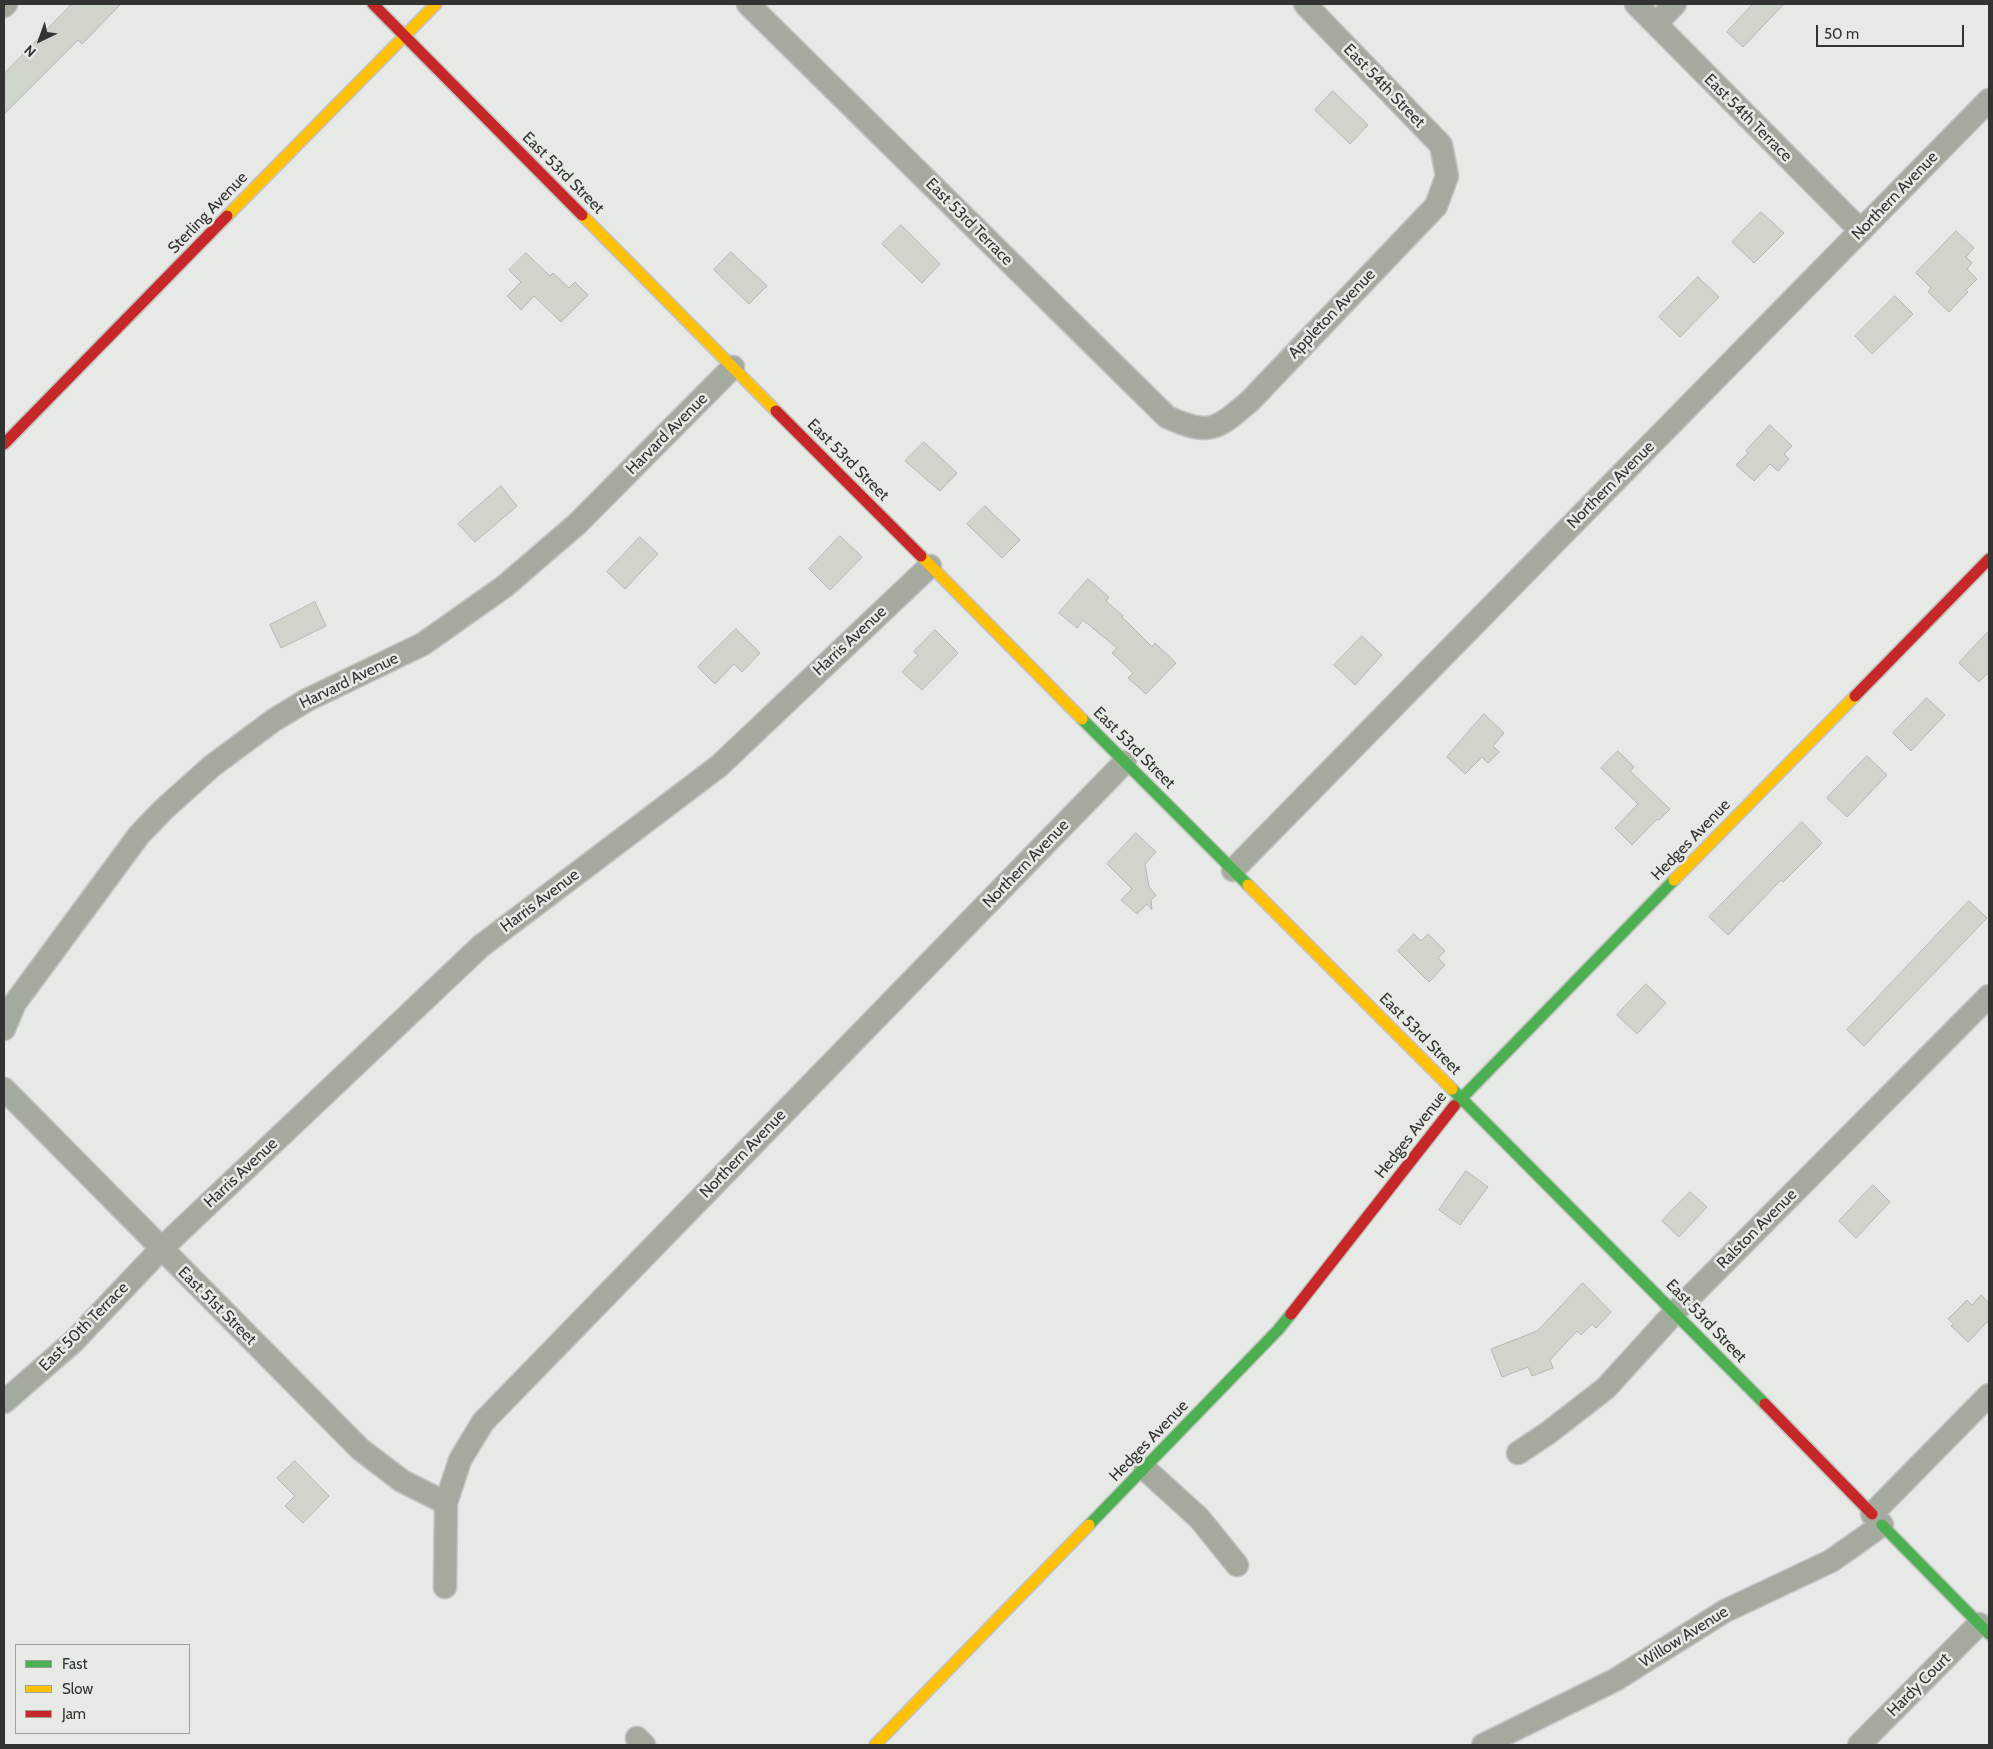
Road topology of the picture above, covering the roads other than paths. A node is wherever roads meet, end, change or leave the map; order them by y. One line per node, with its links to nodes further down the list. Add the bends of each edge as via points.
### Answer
1 (373, 4): 8 (street, East 53rd Street)
2 (436, 4): 8 (street, Sterling Avenue)
3 (748, 4): 13 (street, East 53rd Terrace, via 1167,417)
4 (1305, 4): 10 (street, East 54th Street, via 1441,145)
5 (1636, 4): 7 (street, East 54th Terrace)
6 (1675, 4): 7 (street)
7 (1656, 24): 11 (street, East 54th Terrace)
8 (404, 35): 12 (street, East 53rd Street); 14 (street, Sterling Avenue)
9 (1989, 100): 11 (street, Northern Avenue)
10 (1447, 176): 13 (street, Appleton Avenue, via 1436,206 1250,401 1223,423 1208,429)
11 (1861, 231): 18 (street, Northern Avenue)
12 (733, 367): 16 (street, East 53rd Street); 20 (street, Harvard Avenue, via 577,524 505,586 423,644 307,700 274,720 212,766 164,809 139,835 15,1003)
13 (1197, 428)
14 (4, 444)
15 (1989, 559): 22 (street, Hedges Avenue)
16 (930, 566): 17 (street, East 53rd Street); 23 (street, Harris Avenue, via 719,766 481,946)
17 (1125, 762): 18 (street, East 53rd Street); 29 (street, Northern Avenue, via 482,1422 460,1460)
18 (1233, 870): 22 (street, East 53rd Street)
19 (1989, 996): 24 (street, Ralston Avenue)
20 (4, 1029)
21 (4, 1089): 23 (street, East 51st Street)
22 (1461, 1098): 24 (street, East 53rd Street); 28 (street, Hedges Avenue, via 1278,1330)
23 (161, 1249): 26 (street, East 50th Terrace, via 74,1341); 29 (street, East 51st Street, via 360,1450 402,1481)
24 (1675, 1312): 27 (street, Ralston Avenue, via 1606,1388); 30 (street, East 53rd Street)
25 (1989, 1395): 30 (street, Willow Avenue)
26 (4, 1402)
27 (1518, 1454)
28 (1145, 1469): 31 (street, via 1199,1518); 34 (street, Hedges Avenue)
29 (446, 1503): 32 (street, Northern Avenue)
30 (1877, 1519): 33 (street, East 53rd Street); 35 (street, Willow Avenue, via 1831,1561 1725,1611 1615,1680)
31 (1238, 1565)
32 (445, 1587)
33 (1984, 1629): 36 (street, Hardy Court)
34 (875, 1745)
35 (1483, 1745)
36 (1859, 1745)

